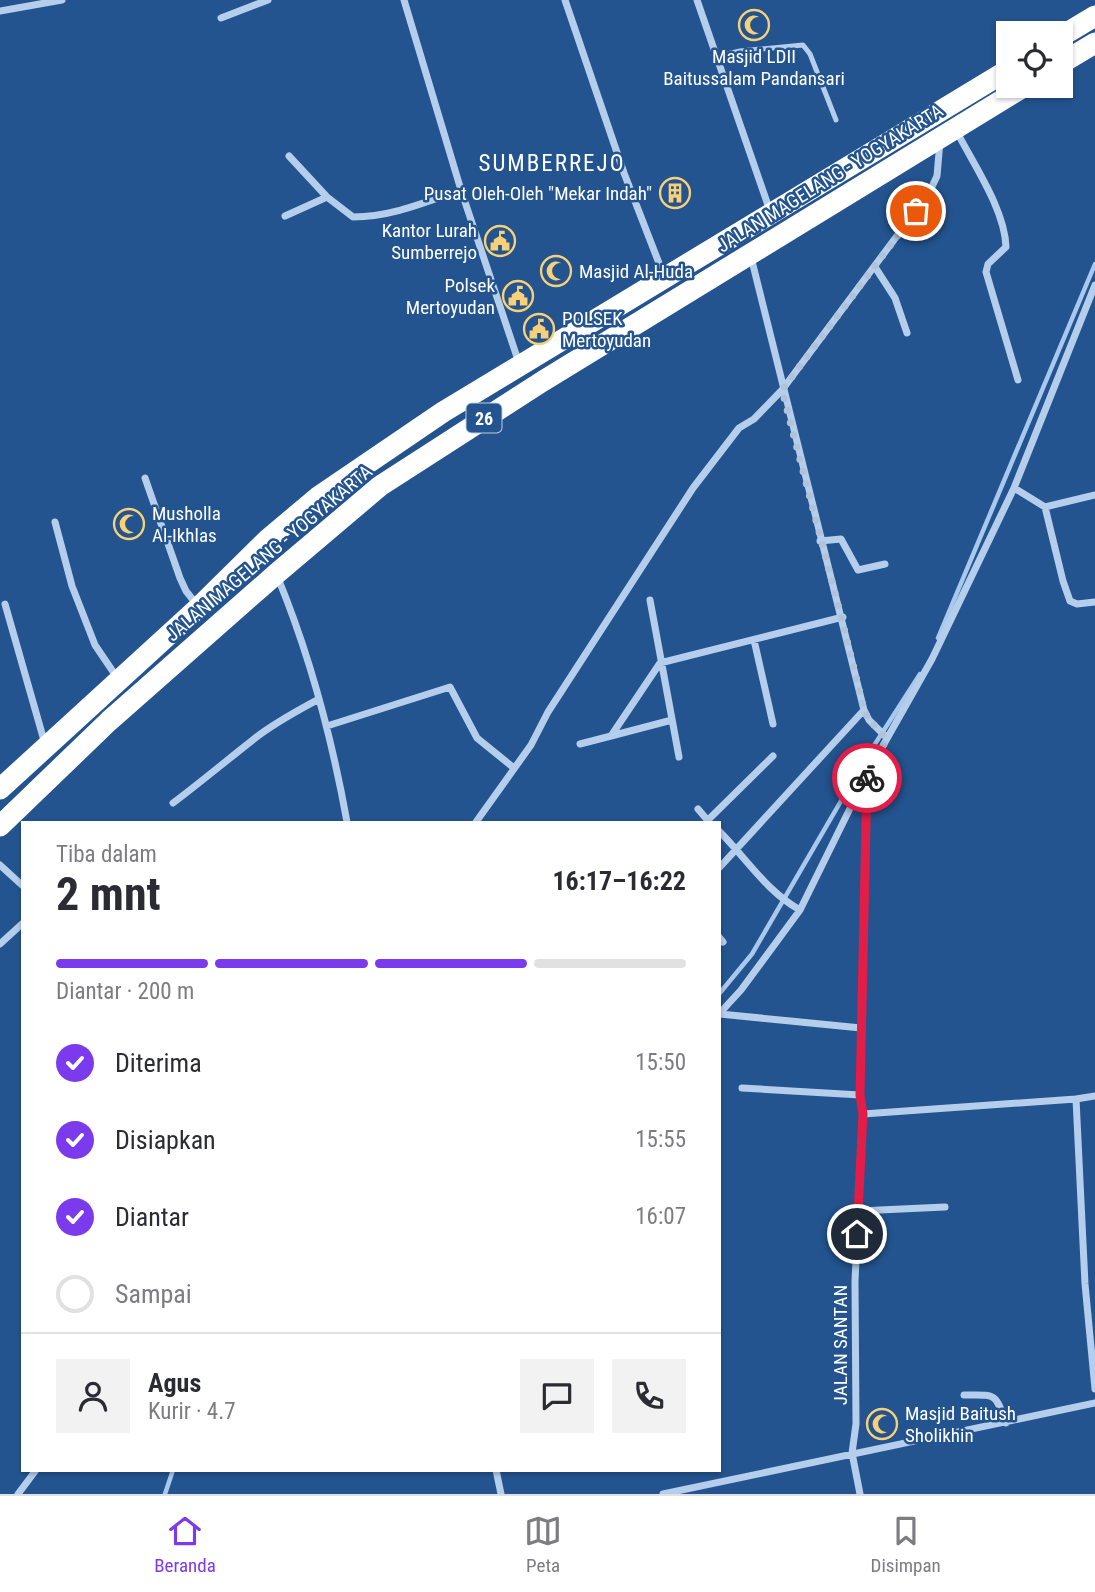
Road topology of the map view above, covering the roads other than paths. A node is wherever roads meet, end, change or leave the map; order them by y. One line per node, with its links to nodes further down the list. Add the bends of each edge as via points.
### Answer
1 (62, 0): 6 (street)
2 (268, 0): 8 (street)
3 (404, 0): 18 (street)
4 (565, 0): 24 (street)
5 (697, 0): 11 (street)
6 (0, 10)
7 (1095, 16): 9 (highway)
8 (221, 18)
9 (1073, 29)
10 (1095, 43): 12 (highway)
11 (718, 56): 15 (lane, via 803,45); 20 (street)
12 (1073, 56)
13 (996, 77): 20 (highway, JALAN MAGELANG - YOGYAKARTA / 26)
14 (1005, 98): 16 (highway, JALAN MAGELANG - YOGYAKARTA / 26)
15 (836, 120)
16 (948, 133): 22 (highway, JALAN MAGELANG - YOGYAKARTA / 26); 23 (street, via 929,193); 30 (street, via 999,214 1006,247 986,272)
17 (289, 156): 19 (street)
18 (461, 190): 19 (street, via 412,207 358,217); 29 (street)
19 (327, 197): 21 (street)
20 (770, 212): 24 (highway, JALAN MAGELANG - YOGYAKARTA / 26)
21 (285, 216)
22 (750, 253): 28 (highway, JALAN MAGELANG - YOGYAKARTA / 26); 31 (street)
23 (875, 267): 27 (street, via 895,298); 31 (street)
24 (665, 277): 26 (highway, JALAN MAGELANG - YOGYAKARTA / 26)
25 (1095, 285): 33 (street)
26 (586, 324): 28 (highway); 29 (highway, JALAN MAGELANG - YOGYAKARTA / 26)
27 (907, 332)
28 (596, 349): 39 (highway, JALAN MAGELANG - YOGYAKARTA / 26, via 380,486)
29 (520, 366): 43 (highway, JALAN MAGELANG - YOGYAKARTA / 26, via 443,411 318,497)
30 (1018, 380)
31 (782, 390): 37 (street); 59 (street, via 754,419 738,428 693,488)
32 (145, 478): 43 (street, via 180,578)
33 (1014, 488): 35 (street); 54 (street, via 932,659)
34 (1095, 495): 35 (street)
35 (1045, 507): 41 (street, via 1070,601)
36 (55, 522): 47 (street, via 94,645)
37 (820, 541): 38 (street, via 841,539 858,570); 44 (street)
38 (885, 564)
39 (276, 574): 48 (street); 67 (highway, JALAN MAGELANG - YOGYAKARTA / 26, via 109,721)
40 (650, 600): 46 (street)
41 (1095, 602)
42 (5, 604): 56 (street)
43 (198, 607): 47 (highway, JALAN MAGELANG - YOGYAKARTA / 26)
44 (843, 617): 45 (street); 49 (street)
45 (754, 640): 46 (street); 51 (street)
46 (660, 663): 50 (street); 53 (street)
47 (119, 679): 56 (highway, JALAN MAGELANG - YOGYAKARTA / 26)
48 (319, 699): 52 (street); 62 (street, via 255,738)
49 (864, 710): 54 (street); 69 (street)
50 (672, 720): 53 (street); 58 (street)
51 (773, 724)
52 (327, 726): 59 (street, via 450,687 477,738); 64 (street)
53 (611, 736): 55 (street)
54 (885, 736): 60 (street)
55 (580, 744)
56 (46, 747): 61 (highway, JALAN MAGELANG - YOGYAKARTA / 26)
57 (773, 756): 66 (street)
58 (679, 757)
59 (514, 768): 65 (street)
60 (867, 774): 73 (street); 78 (street, JALAN SANTAN)
61 (0, 789)
62 (173, 803)
63 (698, 810): 66 (street)
64 (347, 821)
65 (477, 821)
66 (709, 821)
67 (0, 826)
68 (721, 833): 69 (street)
69 (737, 849): 71 (street); 73 (street, via 769,889)
70 (0, 865): 72 (street)
71 (721, 866)
72 (21, 884)
73 (800, 910): 76 (street)
74 (21, 925): 75 (street)
75 (0, 944)
76 (721, 1013)
77 (721, 1014): 78 (street)
78 (861, 1028): 80 (street, JALAN SANTAN)
79 (742, 1088): 80 (street)
80 (860, 1095): 83 (street, JALAN SANTAN)
81 (1095, 1096): 82 (street)
82 (1076, 1099): 83 (street); 86 (street)
83 (863, 1114): 85 (street, JALAN SANTAN)
84 (945, 1207): 85 (street)
85 (858, 1211): 90 (street, JALAN SANTAN)
86 (1095, 1390)
87 (964, 1395): 89 (street, via 992,1395)
88 (1095, 1403): 89 (street)
89 (1006, 1423): 90 (street)
90 (852, 1453): 95 (street); 96 (street, JALAN SANTAN)
91 (34, 1472): 93 (street)
92 (496, 1472): 94 (street)
93 (18, 1494)
94 (501, 1494)
95 (663, 1494)
96 (860, 1494)

